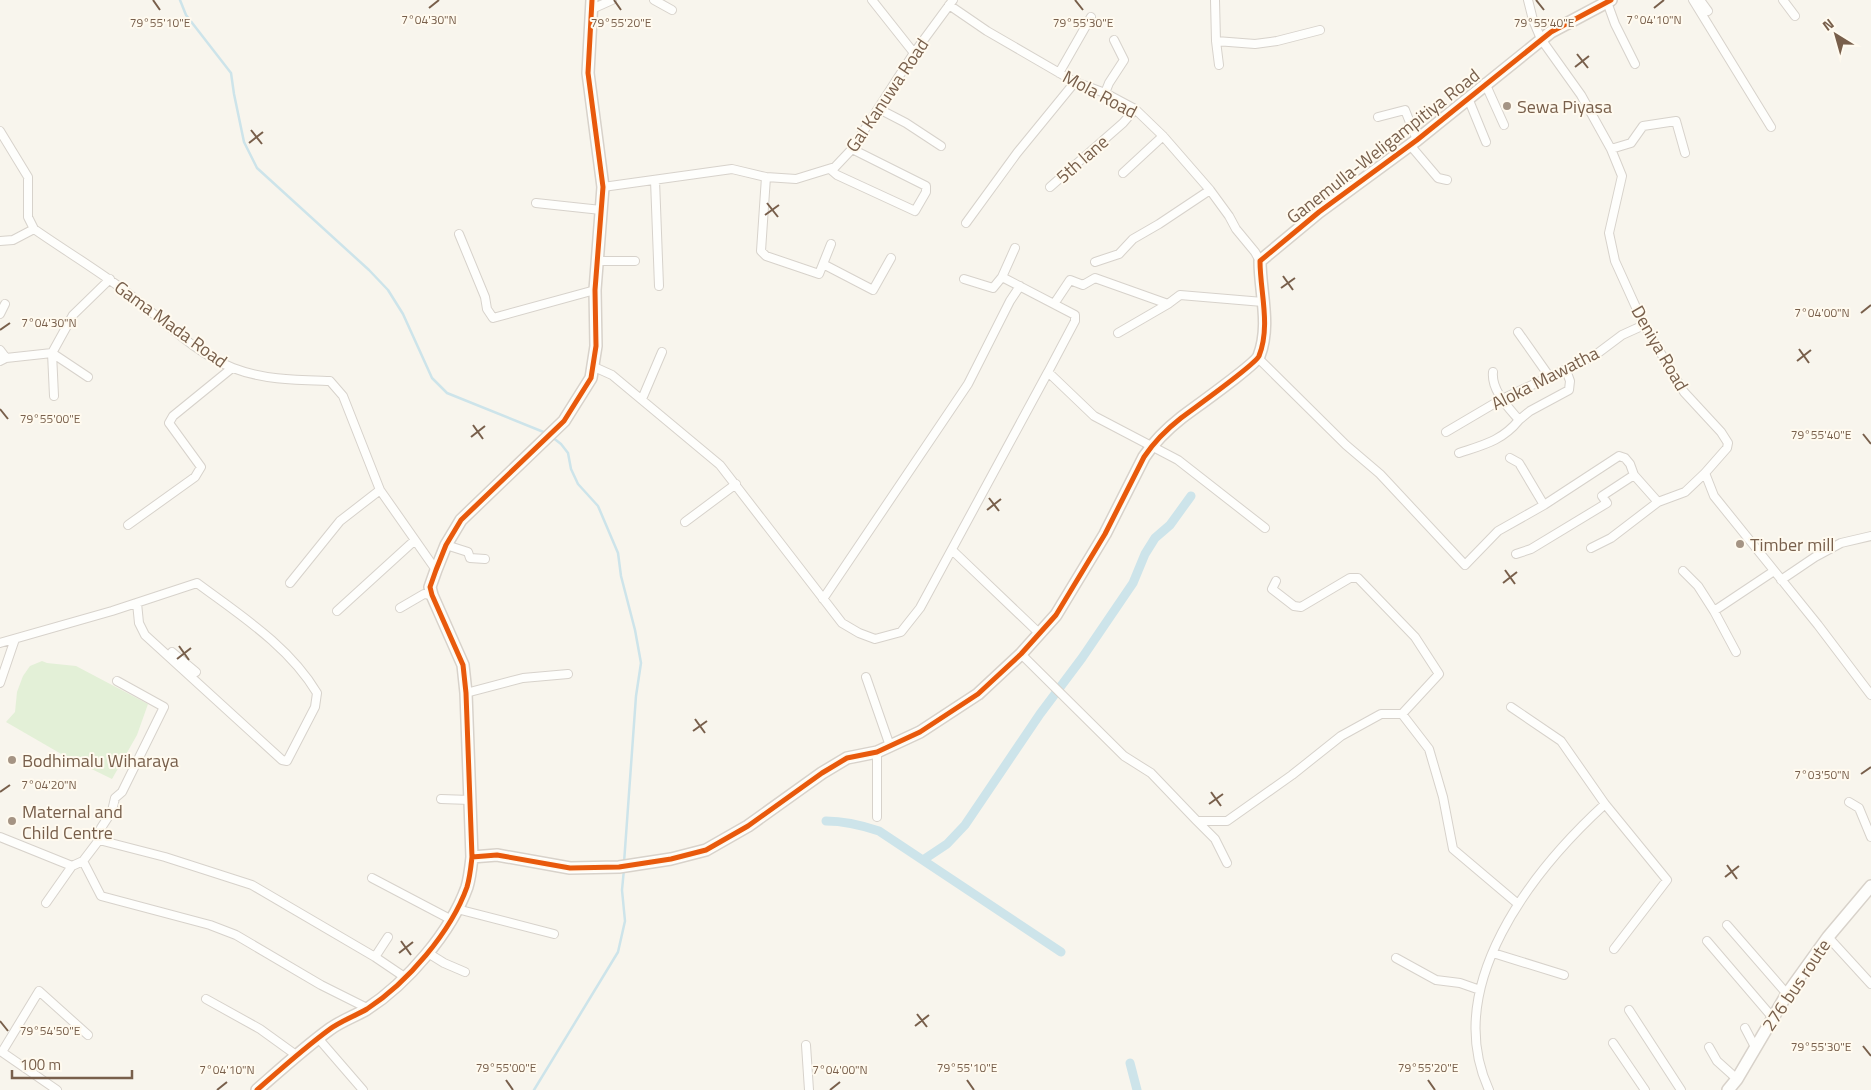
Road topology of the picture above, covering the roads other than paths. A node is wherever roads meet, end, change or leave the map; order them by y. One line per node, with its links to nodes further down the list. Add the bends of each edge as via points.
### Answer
1 (612, 0): 11 (street)
2 (654, 0): 12 (street)
3 (872, 0): 20 (street)
4 (1215, 0): 19 (street)
5 (1528, 0): 17 (street, Deniya Road)
6 (1693, 0): 32 (street)
7 (1700, 0): 13 (street)
8 (1783, 0): 14 (street)
9 (1603, 2): 17 (street, Ganemulla-Weligampitiya Road); 21 (street)
10 (951, 3): 20 (street, Gal Kanuwa Road); 23 (street, Mola Road, via 987,31)
11 (592, 4): 46 (street, via 588,73)
12 (672, 10)
13 (1708, 11)
14 (1795, 16)
15 (1091, 17): 23 (street)
16 (1320, 30): 19 (street, via 1277,42)
17 (1541, 39): 25 (street, Ganemulla-Weligampitiya Road); 39 (street, Deniya Road, via 1581,95)
18 (1114, 40): 26 (street, via 1124,60)
19 (1216, 41): 22 (street)
20 (914, 53): 28 (street, Gal Kanuwa Road)
21 (1634, 64)
22 (1219, 66)
23 (1059, 72): 24 (street, Mola Road)
24 (1075, 82): 26 (street, Mola Road); 51 (street)
25 (1485, 83): 27 (street, Ganemulla-Weligampitiya Road); 31 (street)
26 (1105, 93): 29 (street, Mola Road)
27 (1468, 98): 35 (street, Ganemulla-Weligampitiya Road); 36 (street)
28 (879, 109): 37 (street); 38 (street, Gal Kanuwa Road)
29 (1135, 109): 34 (street, Mola Road); 47 (street, 5th lane, via 1123,124)
30 (1378, 117): 35 (street, via 1405,110)
31 (1504, 125)
32 (1771, 126)
33 (0, 131): 52 (street, via 28,177 28,217)
34 (1163, 136): 42 (street); 48 (street, Mola Road)
35 (1414, 142): 45 (street, via 1438,178); 60 (street, Ganemulla-Weligampitiya Road)
36 (1486, 142)
37 (941, 146)
38 (852, 149): 41 (street, Gal Kanuwa Road); 41 (street, via 926,186 915,211)
39 (1611, 149): 40 (street, via 1631,143 1643,126 1676,121); 74 (street, Deniya Road, via 1622,176 1609,233 1615,261)
40 (1684, 153)
41 (830, 169): 43 (street, Gal Kanuwa Road, via 796,179)
42 (1123, 173)
43 (766, 177): 44 (street, Gal Kanuwa Road, via 732,169); 62 (street, via 761,251 766,256 819,274)
44 (654, 180): 46 (street, Gal Kanuwa Road); 66 (street)
45 (1447, 180)
46 (603, 187): 50 (street)
47 (1050, 188)
48 (1210, 190): 60 (street, Mola Road); 61 (street, via 1133,239 1119,254)
49 (536, 203): 50 (street)
50 (601, 210): 58 (street)
51 (966, 223)
52 (34, 229): 54 (street, via 13,240); 65 (street, Gama Mada Road)
53 (458, 234): 68 (street, via 493,318)
54 (0, 241)
55 (831, 244): 62 (street)
56 (1014, 248): 63 (street)
57 (891, 258): 62 (street, via 872,290)
58 (597, 261): 59 (street); 68 (street)
59 (635, 261)
60 (1260, 261): 69 (street)
61 (1095, 262)
62 (823, 264)
63 (1002, 277): 64 (street, via 993,288); 67 (street)
64 (964, 279)
65 (110, 280): 79 (street, via 73,315); 83 (street, Gama Mada Road, via 203,351)
66 (659, 286)
67 (1020, 286): 71 (street); 120 (street, via 968,384)
68 (595, 290): 82 (street, via 596,346)
69 (1263, 302): 72 (street, via 1180,295); 80 (street, via 1264,335)
70 (4, 304): 73 (street)
71 (1054, 304): 72 (street, via 1070,280 1083,285 1095,278); 85 (street, via 1075,315 1075,321)
72 (1168, 304): 76 (street)
73 (0, 314)
74 (1644, 325): 84 (street, Aloka Mawatha); 97 (street, Deniya Road, via 1684,392 1728,443)
75 (1518, 332): 87 (street)
76 (1118, 333)
77 (0, 350): 81 (street)
78 (662, 352): 90 (street)
79 (52, 353): 81 (street); 88 (street); 89 (street)
80 (1258, 358): 94 (street, via 1180,419); 102 (street, via 1380,474 1465,565 1498,531)
81 (3, 360)
82 (592, 366): 90 (street, via 612,376); 108 (street, via 591,378 564,421 461,520)
83 (232, 368): 100 (street, Gama Mada Road, via 252,374 330,381 343,396); 104 (street, via 169,423 201,467 195,477)
84 (1566, 370): 87 (street, Aloka Mawatha); 92 (street, via 1569,390 1530,410)
85 (1048, 372): 94 (street, via 1094,416); 110 (street)
86 (1493, 372): 91 (street, via 1492,380)
87 (1549, 376): 91 (street, Aloka Mawatha)
88 (88, 377)
89 (54, 396)
90 (642, 399): 99 (street, via 720,465)
91 (1502, 399): 92 (street); 93 (street, Aloka Mawatha)
92 (1519, 420): 95 (street, via 1495,441)
93 (1446, 432)
94 (1152, 446): 105 (street, via 1178,460); 125 (street, via 1105,534 1056,616)
95 (1459, 453)
96 (1510, 458): 102 (street, via 1519,463)
97 (1705, 473): 101 (street, via 1685,492); 115 (street, via 1714,496)
98 (1634, 475): 101 (street); 102 (street, via 1630,464 1619,456); 111 (street, via 1602,496 1607,503)
99 (736, 484): 103 (street); 120 (street)
100 (380, 490): 107 (street, Gama Mada Road); 118 (street, via 340,521)
101 (1658, 502): 109 (street, via 1611,538)
102 (1544, 505)
103 (685, 522)
104 (128, 525)
105 (1265, 528)
106 (1871, 536): 116 (street, via 1841,543)
107 (415, 540): 113 (street, Gama Mada Road); 123 (street)
108 (446, 545): 112 (street, via 468,552 470,558); 113 (street)
109 (1591, 548)
110 (952, 550): 120 (street, via 920,608 901,632 875,639 859,633 842,622); 125 (street)
111 (1516, 554)
112 (485, 559)
113 (436, 570): 119 (street, via 430,587)
114 (1683, 571): 124 (street, via 1698,586)
115 (1774, 571): 116 (street); 124 (street)
116 (1781, 580): 137 (street)
117 (1276, 581): 139 (street, via 1272,589 1294,606 1301,607 1350,578 1358,578 1415,637 1439,674)
118 (290, 583)
119 (432, 595): 122 (street, via 424,594); 136 (street, via 463,665)
120 (823, 599)
121 (137, 603): 126 (street); 132 (street, via 139,623 145,635); 132 (street, via 197,583 258,627 307,675 317,693 315,707 287,761 282,760)
122 (400, 608)
123 (337, 611)
124 (1714, 611): 129 (street)
125 (1040, 634): 130 (street)
126 (15, 639): 127 (street); 135 (street)
127 (0, 643)
128 (172, 652): 132 (street, via 196,672)
129 (1736, 652)
130 (1021, 654): 140 (street, via 978,694 920,732); 147 (street, via 1124,756 1151,773)
131 (568, 674): 136 (street, via 522,678)
132 (190, 676)
133 (866, 677): 140 (street)
134 (117, 681): 150 (street, via 164,707 122,792 115,798)
135 (0, 683)
136 (466, 693): 143 (street)
137 (1871, 695)
138 (1511, 707): 145 (street, via 1561,741)
139 (1402, 714): 147 (street, via 1381,714 1341,736 1227,821); 158 (street, via 1429,749 1453,849)
140 (890, 746): 141 (street)
141 (877, 752): 146 (street); 151 (street, via 847,758 748,826 706,850 619,867 570,868 496,855)
142 (441, 799): 143 (street)
143 (470, 800): 151 (street)
144 (1849, 802): 149 (street, via 1859,808)
145 (1605, 804): 158 (street, via 1578,829); 166 (street, via 1667,880)
146 (876, 818)
147 (1197, 821): 153 (street, via 1216,839)
148 (0, 837): 154 (street)
149 (1871, 837)
150 (99, 840): 152 (street); 169 (street, via 252,885)
151 (472, 857): 159 (street, via 468,885)
152 (83, 861): 154 (street); 178 (street, via 101,896 236,935)
153 (1227, 864)
154 (72, 866): 157 (street)
155 (372, 878): 160 (street)
156 (1871, 886): 163 (street, 276 bus route)
157 (46, 903)
158 (1518, 904): 168 (street)
159 (457, 909): 160 (street); 162 (street)
160 (450, 919): 167 (street)
161 (1728, 925): 176 (street)
162 (554, 934)
163 (1828, 937): 174 (street); 176 (street, 276 bus route)
164 (388, 938): 169 (street)
165 (1707, 941): 180 (street)
166 (1614, 949)
167 (428, 953): 171 (street); 173 (street)
168 (1493, 953): 172 (street); 175 (street)
169 (375, 957): 173 (street)
170 (1396, 958): 175 (street, via 1436,980)
171 (465, 972)
172 (1564, 975)
173 (406, 978): 178 (street)
174 (1871, 984)
175 (1480, 990): 194 (street, via 1475,1036 1481,1073)
176 (1786, 994): 180 (street, 276 bus route)
177 (206, 999): 188 (street, via 260,1029)
178 (367, 1008): 183 (street)
179 (1629, 1010): 196 (street)
180 (1774, 1018): 187 (street, 276 bus route)
181 (1745, 1028): 187 (street)
182 (88, 1034): 190 (street, via 39,991 2,1052)
183 (318, 1038): 188 (street); 192 (street)
184 (1613, 1043): 195 (street)
185 (806, 1045): 193 (street)
186 (1709, 1046): 189 (street, via 1717,1061)
187 (1756, 1047): 189 (street, 276 bus route)
188 (296, 1055): 191 (street)
189 (1736, 1078): 197 (street, 276 bus route)
190 (57, 1090)
191 (257, 1090)
192 (363, 1090)
193 (809, 1090)
194 (1488, 1090)
195 (1645, 1090)
196 (1681, 1090)
197 (1728, 1090)

